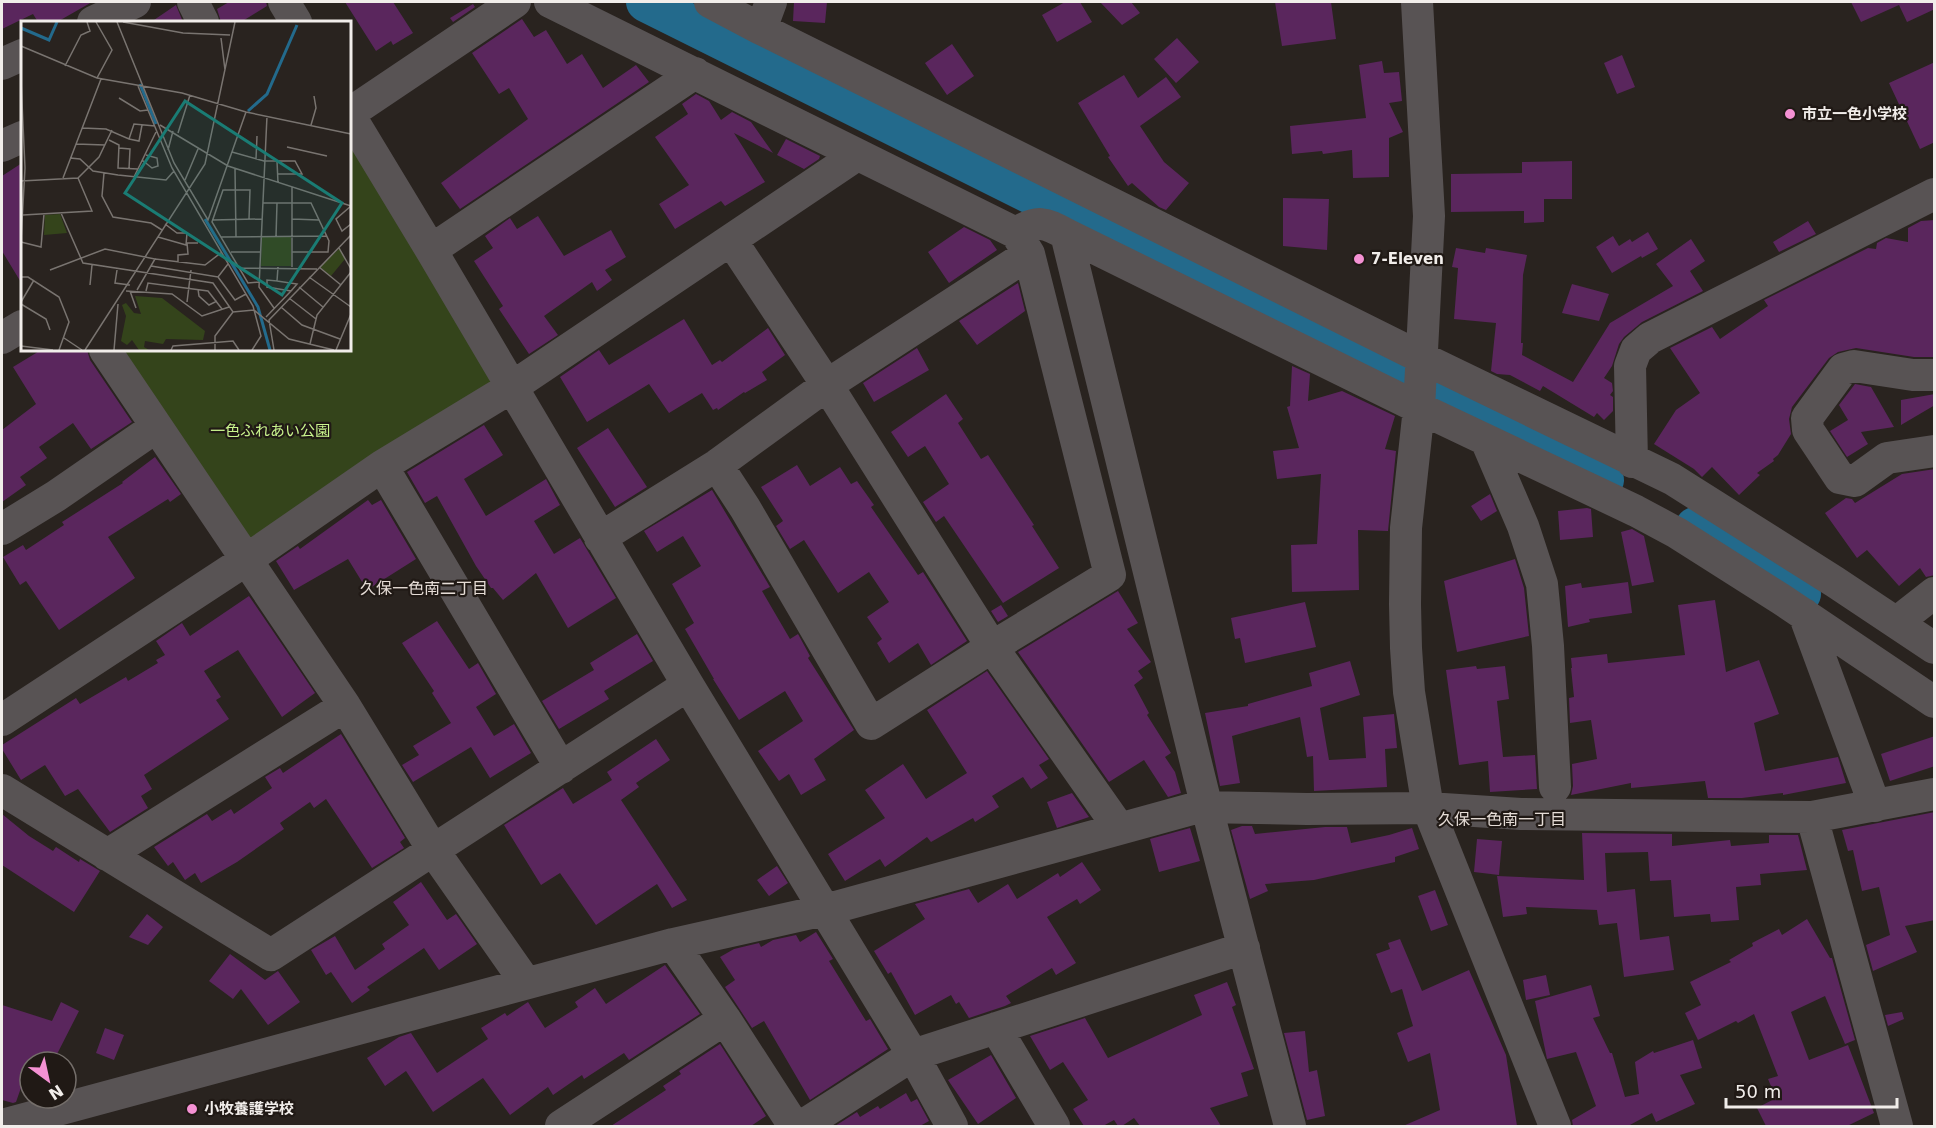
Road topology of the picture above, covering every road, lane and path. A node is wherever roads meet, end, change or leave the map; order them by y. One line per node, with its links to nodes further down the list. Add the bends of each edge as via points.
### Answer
1 (135, 2): 9 (street)
2 (193, 2): 10 (street)
3 (284, 2): 11 (street)
4 (515, 2): 15 (street)
5 (550, 2): 14 (street)
6 (710, 2): 8 (street)
7 (1417, 2): 27 (street, via 1428,216)
8 (766, 15): 27 (street)
9 (95, 21)
10 (202, 21)
11 (295, 21)
12 (21, 55): 13 (street)
13 (2, 64)
14 (695, 73): 19 (street); 23 (street)
15 (351, 113)
16 (351, 116): 23 (street)
17 (21, 137): 18 (street)
18 (2, 146)
19 (857, 154): 21 (street); 22 (street)
20 (1935, 194): 35 (street, via 1650,338 1636,350 1630,366)
21 (1043, 235): 29 (street); 31 (street); 44 (street, via 1110,575); 55 (street)
22 (731, 240): 29 (street); 30 (street)
23 (431, 250): 30 (street)
24 (21, 327): 25 (street)
25 (2, 338)
26 (106, 351): 32 (street)
27 (1422, 358): 31 (street); 35 (street)
28 (1935, 375): 34 (street, via 1854,366 1843,369 1807,418 1808,430 1840,478 1855,481 1887,458)
29 (827, 385): 36 (street); 44 (street)
30 (512, 387): 37 (street); 39 (street)
31 (1419, 408): 33 (street); 56 (street, via 1406,528 1405,615 1409,692)
32 (156, 427): 38 (street); 40 (street)
33 (1486, 440): 42 (street, via 1647,516); 51 (street, via 1523,526 1542,584)
34 (1935, 451)
35 (1632, 462): 43 (street, via 1671,479)
36 (717, 465): 39 (street); 44 (street, via 871,724)
37 (382, 466): 40 (street); 50 (street)
38 (2, 529)
39 (600, 538): 46 (street)
40 (246, 560): 48 (street); 49 (street)
41 (1935, 593): 43 (street)
42 (1804, 614): 47 (street); 54 (street)
43 (1897, 622): 45 (street)
44 (992, 646): 58 (street)
45 (1935, 648)
46 (688, 685): 50 (street); 61 (street)
47 (1935, 702)
48 (345, 706): 59 (street); 60 (street)
49 (2, 720)
50 (561, 768): 59 (street)
51 (1555, 787)
52 (2, 790): 60 (street)
53 (1935, 794): 54 (street)
54 (1875, 806): 57 (street)
55 (1207, 808): 56 (street); 58 (street); 63 (street)
56 (1428, 808): 57 (street, via 1521,814); 75 (street)
57 (1812, 817): 76 (street)
58 (1119, 828): 61 (street)
59 (433, 850): 60 (street, via 271,956); 64 (street)
60 (107, 855)
61 (825, 910): 62 (street); 67 (street)
62 (673, 944): 64 (street); 65 (street)
63 (1244, 948): 66 (street); 74 (street)
64 (526, 982): 68 (street)
65 (725, 1019): 69 (street); 70 (street)
66 (996, 1028): 67 (street); 73 (street)
67 (913, 1055): 71 (street); 72 (street)
68 (2, 1125)
69 (561, 1126)
70 (794, 1126)
71 (801, 1126)
72 (952, 1126)
73 (1054, 1126)
74 (1290, 1126)
75 (1555, 1126)
76 (1897, 1126)

